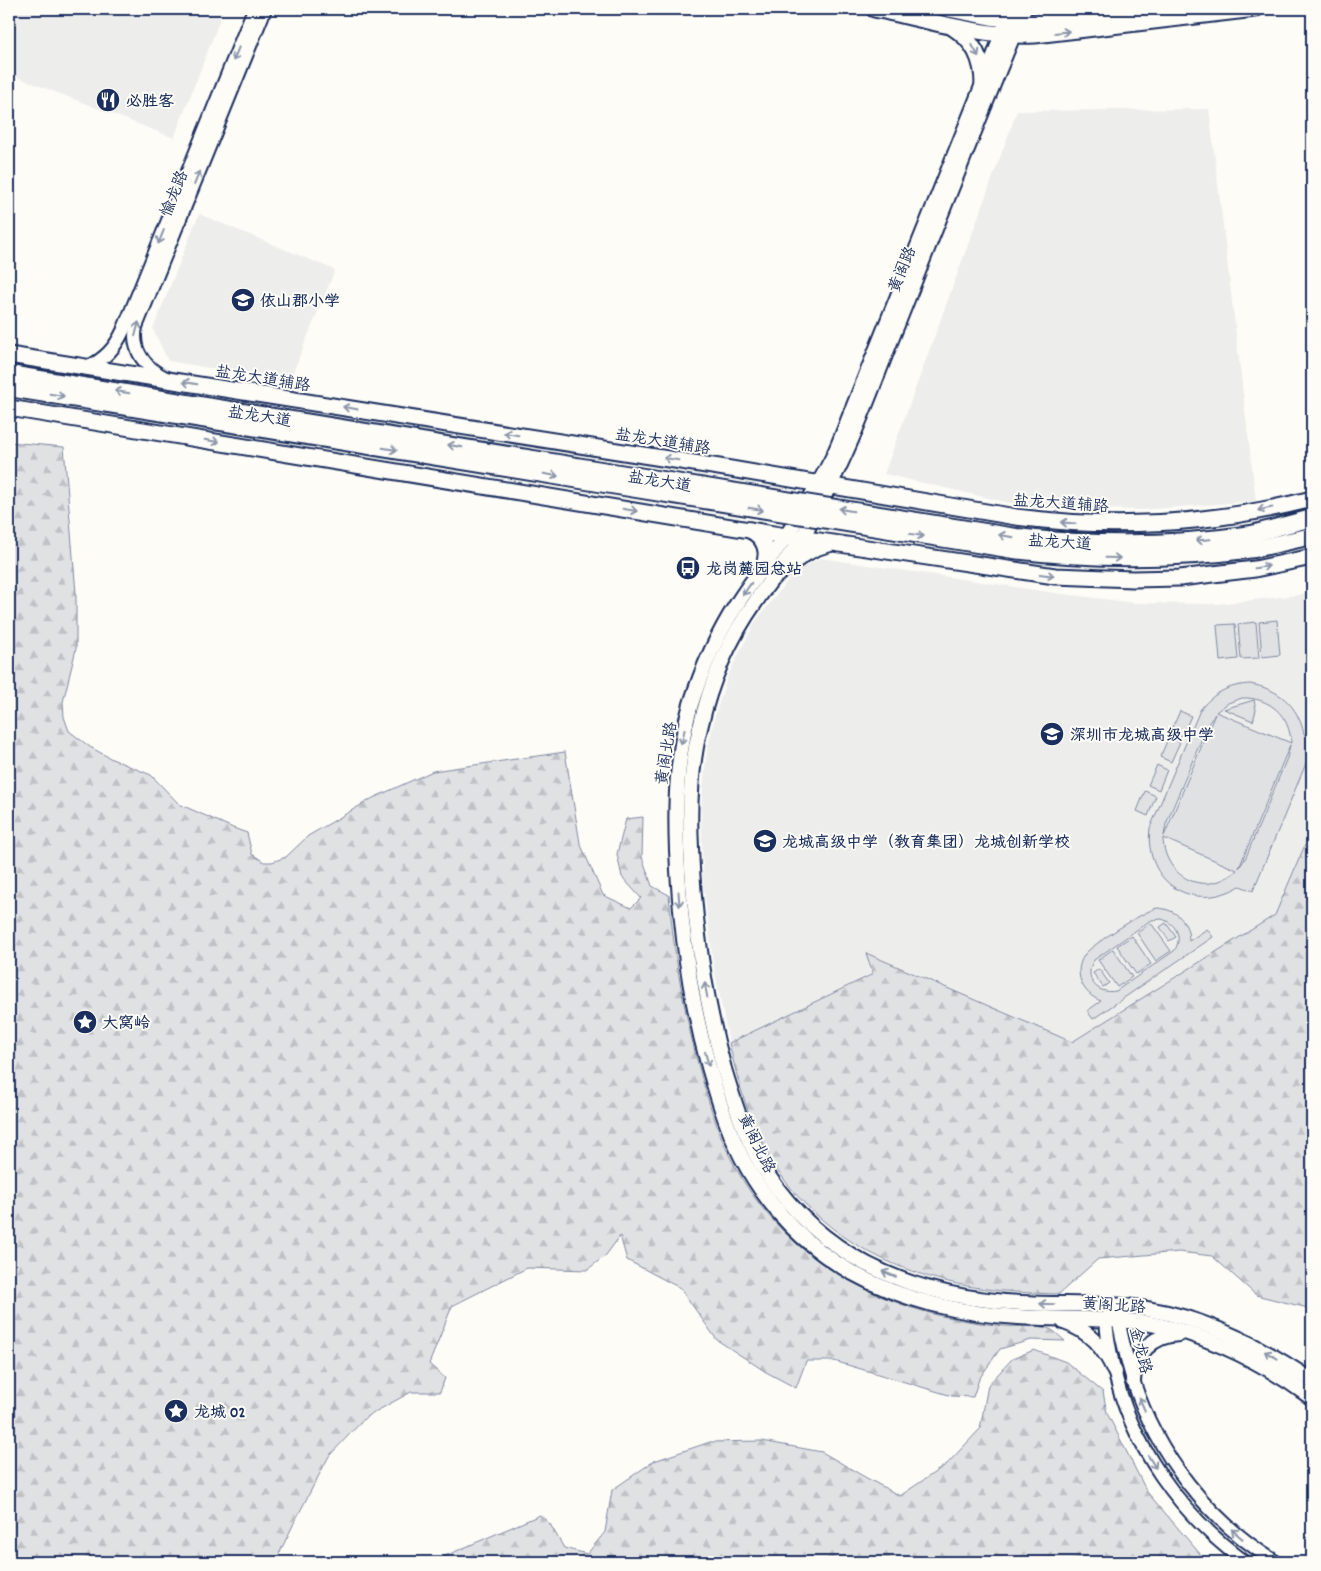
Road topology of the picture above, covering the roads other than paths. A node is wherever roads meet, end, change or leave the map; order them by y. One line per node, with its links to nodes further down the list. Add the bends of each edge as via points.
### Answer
1 (254, 9): 14 (street, 愉龙路, one-way to 14, via 123,331 106,356)
2 (265, 9): 16 (street, 愉龙路, one-way to 2, via 150,368 137,352 136,327)
3 (874, 9): 10 (main road)
4 (1092, 9): 8 (main road)
5 (1141, 9): 8 (main road)
6 (1256, 9): 11 (main road, one-way to 6, via 1035,35)
7 (961, 10): 9 (main road)
8 (1108, 13): 9 (main road, via 1032,22)
9 (1015, 14): 11 (main road, 黄阁路)
10 (949, 25): 11 (main road); 12 (main road, one-way to 12, via 962,33 977,52)
11 (1008, 35): 12 (main road, 黄阁路); 21 (main road, 黄阁路, via 843,459)
12 (983, 85): 21 (main road, 黄阁路)
13 (9, 355): 14 (main road, 盐龙大道辅路)
14 (88, 367): 16 (main road, 盐龙大道辅路)
15 (9, 374): 20 (highway, 盐龙大道, one-way to 15)
16 (168, 380): 19 (main road, 盐龙大道辅路, one-way to 16)
17 (9, 388): 20 (highway, 盐龙大道, one-way to 20)
18 (9, 408): 25 (main road, one-way to 25)
19 (719, 467): 21 (main road, 盐龙大道辅路); 25 (main road, via 731,479 734,496 728,511)
20 (606, 477): 30 (highway, 盐龙大道, bridge, via 1049,541 1126,544 1216,539)
21 (824, 484): 23 (main road, 盐龙大道辅路); 27 (main road, 黄阁路); 29 (main road, 黄阁路)
22 (1312, 499): 23 (main road, 盐龙大道辅路, one-way to 23, via 1220,517 1175,522 1088,524 1016,517)
23 (917, 500): 32 (main road, via 900,507 890,522 892,541)
24 (1312, 518): 30 (highway, 盐龙大道)
25 (705, 522): 26 (main road)
26 (750, 530): 27 (main road); 34 (main road, via 765,546)
27 (786, 536): 29 (main road); 34 (main road, 黄阁北路)
28 (1312, 536): 30 (highway, 盐龙大道)
29 (802, 538): 31 (main road); 34 (main road, 黄阁北路)
30 (1253, 541)
31 (835, 543): 32 (main road); 34 (main road, via 816,548)
32 (904, 554): 33 (main road, one-way to 33, via 1055,576 1125,579 1217,574)
33 (1312, 557)
34 (767, 573): 35 (main road, 黄阁北路, one-way to 34, via 993,1301 947,1293 886,1274 841,1249 801,1216 773,1182 751,1146 729,1085 705,988 694,909 690,808 696,746 712,687); 36 (main road, 黄阁北路, one-way to 36, via 748,588 725,624 704,669 686,723 677,786 678,880 688,970 707,1060 731,1135 747,1168 779,1212 804,1238 848,1270 898,1293 944,1306 991,1315)
35 (1115, 1306): 37 (street, 金龙路); 41 (main road, 黄阁北路, one-way to 35, via 1269,1354 1216,1329 1154,1311)
36 (1048, 1318): 37 (main road, 黄阁北路); 39 (main road, via 1074,1326 1090,1336 1102,1348)
37 (1112, 1320): 38 (main road, 黄阁北路, via 1151,1324); 39 (street, 金龙路); 40 (street, 金龙路)
38 (1192, 1335): 40 (main road, via 1165,1336 1148,1346 1137,1362); 42 (main road, 黄阁北路, via 1250,1359)
39 (1115, 1372): 43 (street, 金龙路, one-way to 43, via 1130,1418 1161,1475 1199,1521)
40 (1133, 1381): 44 (street, 金龙路, one-way to 40, via 1231,1529 1192,1488 1153,1430)
41 (1312, 1381)
42 (1312, 1398)
43 (1245, 1562)
44 (1276, 1562)

